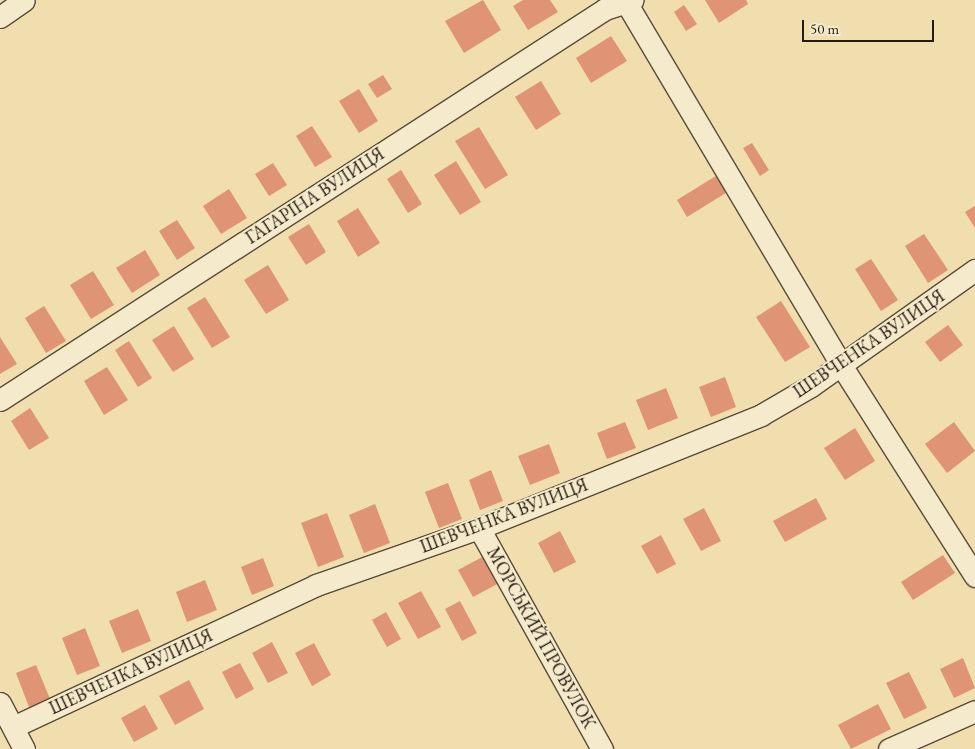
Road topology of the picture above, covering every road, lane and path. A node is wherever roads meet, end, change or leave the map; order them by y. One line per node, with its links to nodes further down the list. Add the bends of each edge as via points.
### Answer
1 (24, 0): 4 (street)
2 (630, 2): 3 (street, ГАГАРІНА ВУЛИЦЯ); 6 (street)
3 (602, 4): 7 (street, ГАГАРІНА ВУЛИЦЯ)
4 (0, 17)
5 (975, 270): 6 (street, ШЕВЧЕНКА ВУЛИЦЯ)
6 (841, 366): 8 (street, ШЕВЧЕНКА ВУЛИЦЯ, via 760,415); 9 (street)
7 (0, 400)
8 (479, 528): 12 (street, ШЕВЧЕНКА ВУЛИЦЯ, via 316,585); 14 (street, МОРСЬКИЙ ПРОВУЛОК)
9 (975, 576)
10 (0, 703): 12 (street)
11 (975, 712): 15 (street)
12 (13, 727): 13 (street)
13 (24, 749)
14 (602, 749)
15 (889, 749)

